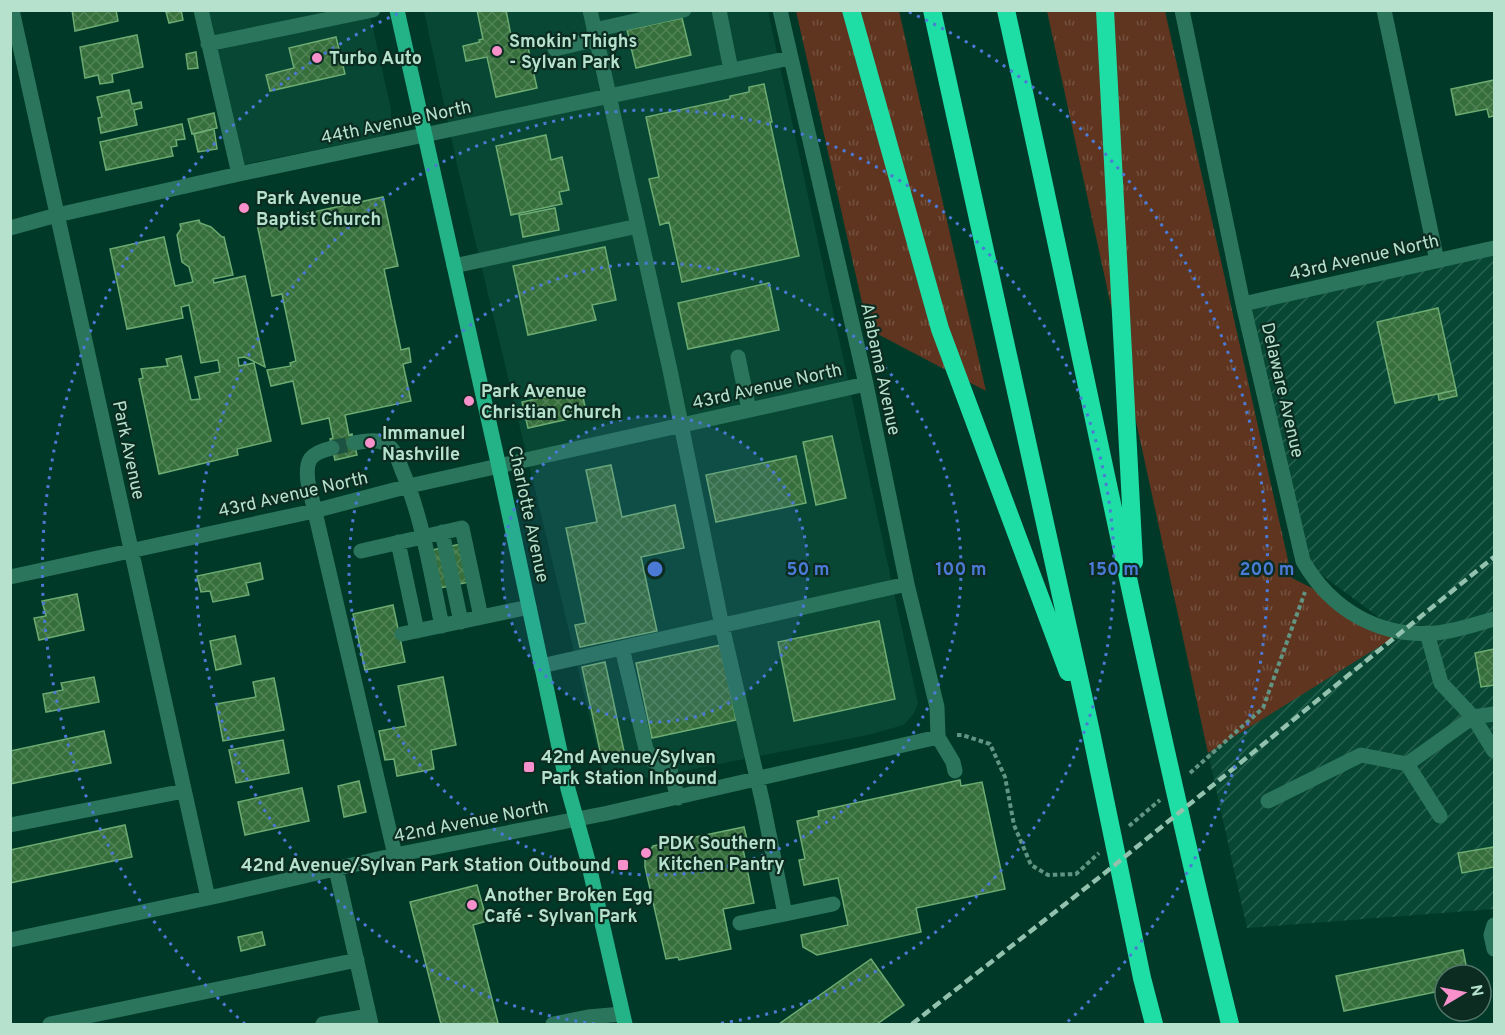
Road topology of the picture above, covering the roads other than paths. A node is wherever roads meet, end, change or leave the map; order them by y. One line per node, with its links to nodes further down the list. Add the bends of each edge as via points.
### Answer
1 (12, 10): 23 (street, Park Avenue)
2 (201, 10): 16 (street)
3 (373, 10): 16 (street)
4 (397, 10): 21 (main road, Charlotte Avenue)
5 (590, 10): 15 (street)
6 (684, 10): 15 (street)
7 (719, 10): 19 (street)
8 (780, 10): 18 (street, Alabama Avenue)
9 (851, 10): 58 (highway, via 940,328)
10 (932, 10): 58 (highway)
11 (1006, 10): 48 (highway)
12 (1105, 10): 48 (highway)
13 (1182, 10): 29 (street, Delaware Avenue)
14 (1384, 10): 27 (street)
15 (596, 34): 17 (street); 20 (street)
16 (208, 44): 22 (street)
17 (555, 49)
18 (790, 58): 19 (street, 44th Avenue North); 31 (street, Alabama Avenue)
19 (731, 70): 20 (street, 44th Avenue North)
20 (609, 95): 21 (street, 44th Avenue North); 24 (street)
21 (426, 136): 22 (street, 44th Avenue North); 28 (main road, Charlotte Avenue)
22 (239, 174): 23 (street, 44th Avenue North)
23 (57, 214): 25 (street, 44th Avenue North); 42 (street, Park Avenue)
24 (638, 226): 28 (street); 33 (street)
25 (10, 228)
26 (1494, 248): 27 (street, 43rd Avenue North)
27 (1437, 261): 29 (street, 43rd Avenue North)
28 (454, 266): 36 (main road, Charlotte Avenue)
29 (1243, 304): 53 (street, Delaware Avenue, via 1303,561 1325,592 1353,615 1401,633)
30 (738, 357): 32 (street)
31 (866, 384): 32 (street, 43rd Avenue North); 45 (street, Alabama Avenue)
32 (749, 411): 33 (street, 43rd Avenue North)
33 (681, 426): 36 (street, 43rd Avenue North); 52 (street)
34 (354, 443): 37 (street, via 371,440 388,445)
35 (332, 448): 38 (street, via 321,450 308,462)
36 (499, 467): 37 (street, 43rd Avenue North); 46 (main road, Charlotte Avenue)
37 (409, 486): 38 (street, 43rd Avenue North); 40 (street)
38 (314, 511): 42 (street, 43rd Avenue North); 70 (street)
39 (442, 532): 40 (street); 47 (street, via 462,528); 50 (street)
40 (423, 536): 41 (street); 51 (street)
41 (398, 542): 43 (street); 51 (street, via 410,633)
42 (131, 550): 44 (street, 43rd Avenue North); 64 (street, Park Avenue)
43 (361, 550)
44 (10, 577)
45 (907, 584): 52 (street); 59 (street, Alabama Avenue, via 937,706)
46 (529, 607): 47 (street); 55 (main road, Charlotte Avenue)
47 (481, 617): 50 (street)
48 (1137, 618): 86 (highway, via 1161,738)
49 (1494, 619): 53 (street, Delaware Avenue)
50 (460, 622): 51 (street)
51 (442, 626)
52 (722, 626): 54 (street); 63 (street)
53 (1427, 633): 57 (street, via 1441,682)
54 (622, 648): 55 (street); 65 (street, via 646,749 653,761 670,770)
55 (541, 666): 68 (main road, Charlotte Avenue)
56 (1494, 714): 57 (street)
57 (1473, 717): 60 (street); 61 (street)
58 (1091, 732): 85 (highway)
59 (938, 737): 62 (street); 63 (street, 42nd Avenue North)
60 (1494, 751)
61 (1407, 764): 66 (street, via 1361,755); 67 (street)
62 (955, 771)
63 (758, 780): 65 (street, 42nd Avenue North); 74 (street)
64 (184, 791): 69 (street); 72 (street, Park Avenue)
65 (678, 798): 68 (street, 42nd Avenue North)
66 (1268, 801)
67 (1440, 816)
68 (577, 819): 70 (street, 42nd Avenue North); 80 (main road, Charlotte Avenue)
69 (10, 825)
70 (395, 855): 71 (street, 42nd Avenue North)
71 (336, 869): 72 (street, 42nd Avenue North); 79 (street)
72 (208, 898): 77 (street, 42nd Avenue North)
73 (833, 903): 74 (street)
74 (785, 914): 75 (street)
75 (740, 923)
76 (1494, 925): 78 (street)
77 (10, 940)
78 (1494, 949)
79 (357, 960): 81 (street); 82 (street)
80 (624, 1019): 84 (street, via 588,1017)
81 (370, 1020): 83 (street)
82 (50, 1024)
83 (323, 1024)
84 (553, 1024)
85 (1154, 1024)
86 (1230, 1024)

